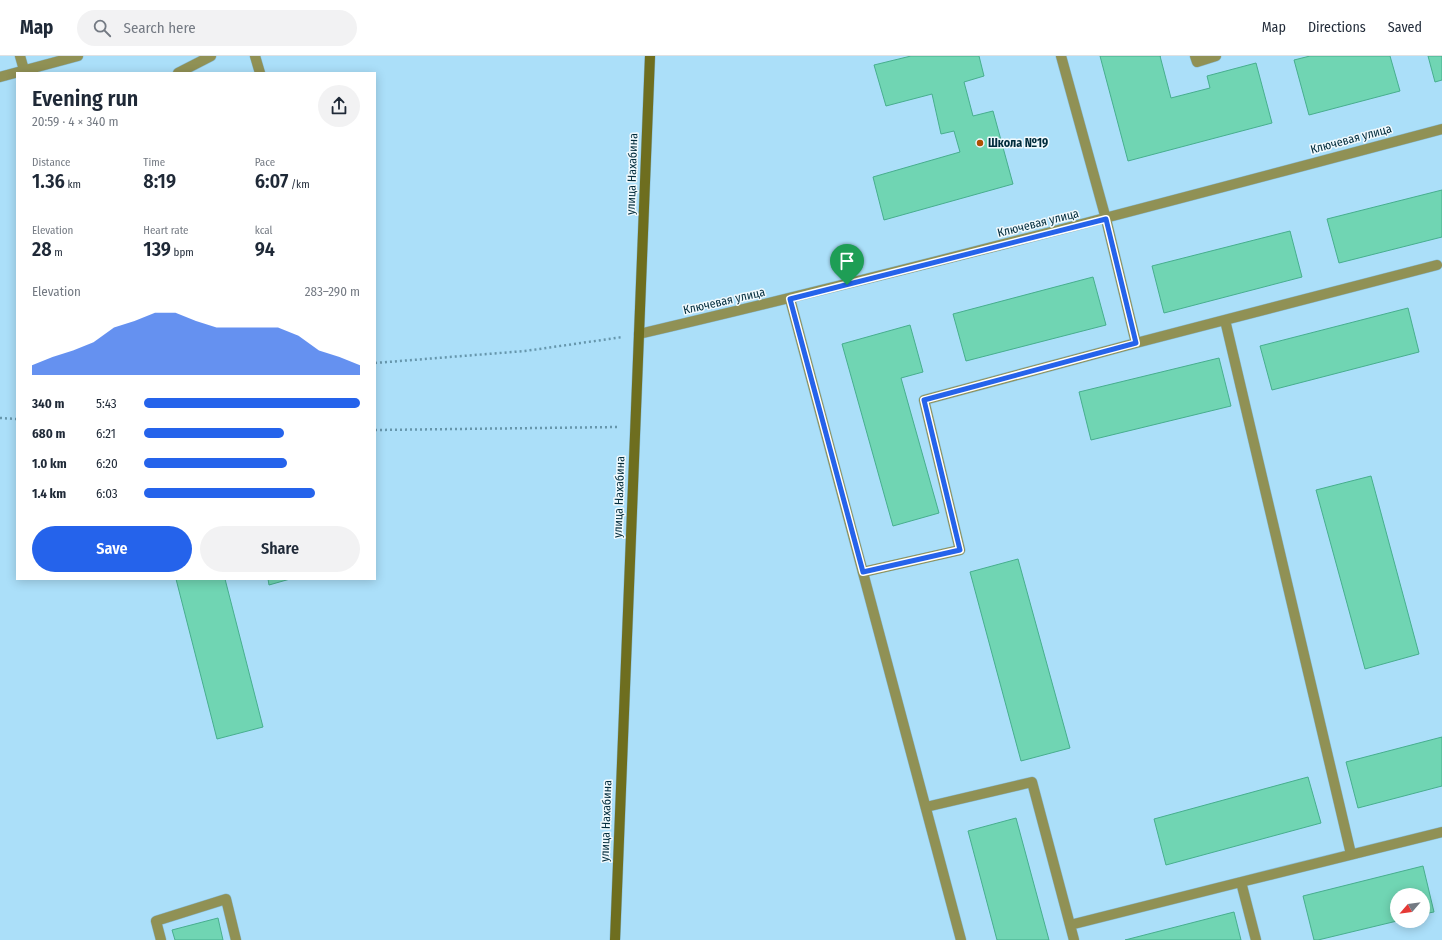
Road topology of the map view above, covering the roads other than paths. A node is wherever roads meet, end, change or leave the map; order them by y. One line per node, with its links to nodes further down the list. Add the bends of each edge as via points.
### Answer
1 (20, 56): 10 (street)
2 (78, 56): 10 (street)
3 (211, 56): 9 (street)
4 (255, 56): 14 (street)
5 (650, 56): 21 (main road, улица Нахабина)
6 (1061, 56): 17 (street)
7 (1195, 56): 8 (street, via 1197,62)
8 (1216, 56)
9 (197, 68): 13 (street)
10 (24, 70): 12 (street)
11 (16, 72): 15 (street)
12 (17, 72)
13 (182, 72)
14 (260, 72)
15 (0, 77)
16 (1442, 128): 17 (street, Ключевая улица)
17 (1106, 219): 19 (street, Ключевая улица); 22 (street)
18 (1437, 265): 20 (street)
19 (790, 299): 21 (street, Ключевая улица); 23 (street)
20 (1224, 320): 22 (street); 26 (street)
21 (639, 334): 31 (main road, улица Нахабина)
22 (1136, 343): 23 (street, via 924,400 960,550)
23 (863, 572): 24 (street)
24 (926, 807): 28 (street, via 1032,782); 32 (street)
25 (1442, 832): 26 (street)
26 (1351, 854): 27 (street)
27 (1241, 882): 28 (street); 34 (street)
28 (1070, 925): 33 (street)
29 (161, 940): 30 (street, via 156,921 226,899)
30 (236, 940)
31 (615, 940)
32 (961, 940)
33 (1074, 940)
34 (1256, 940)

